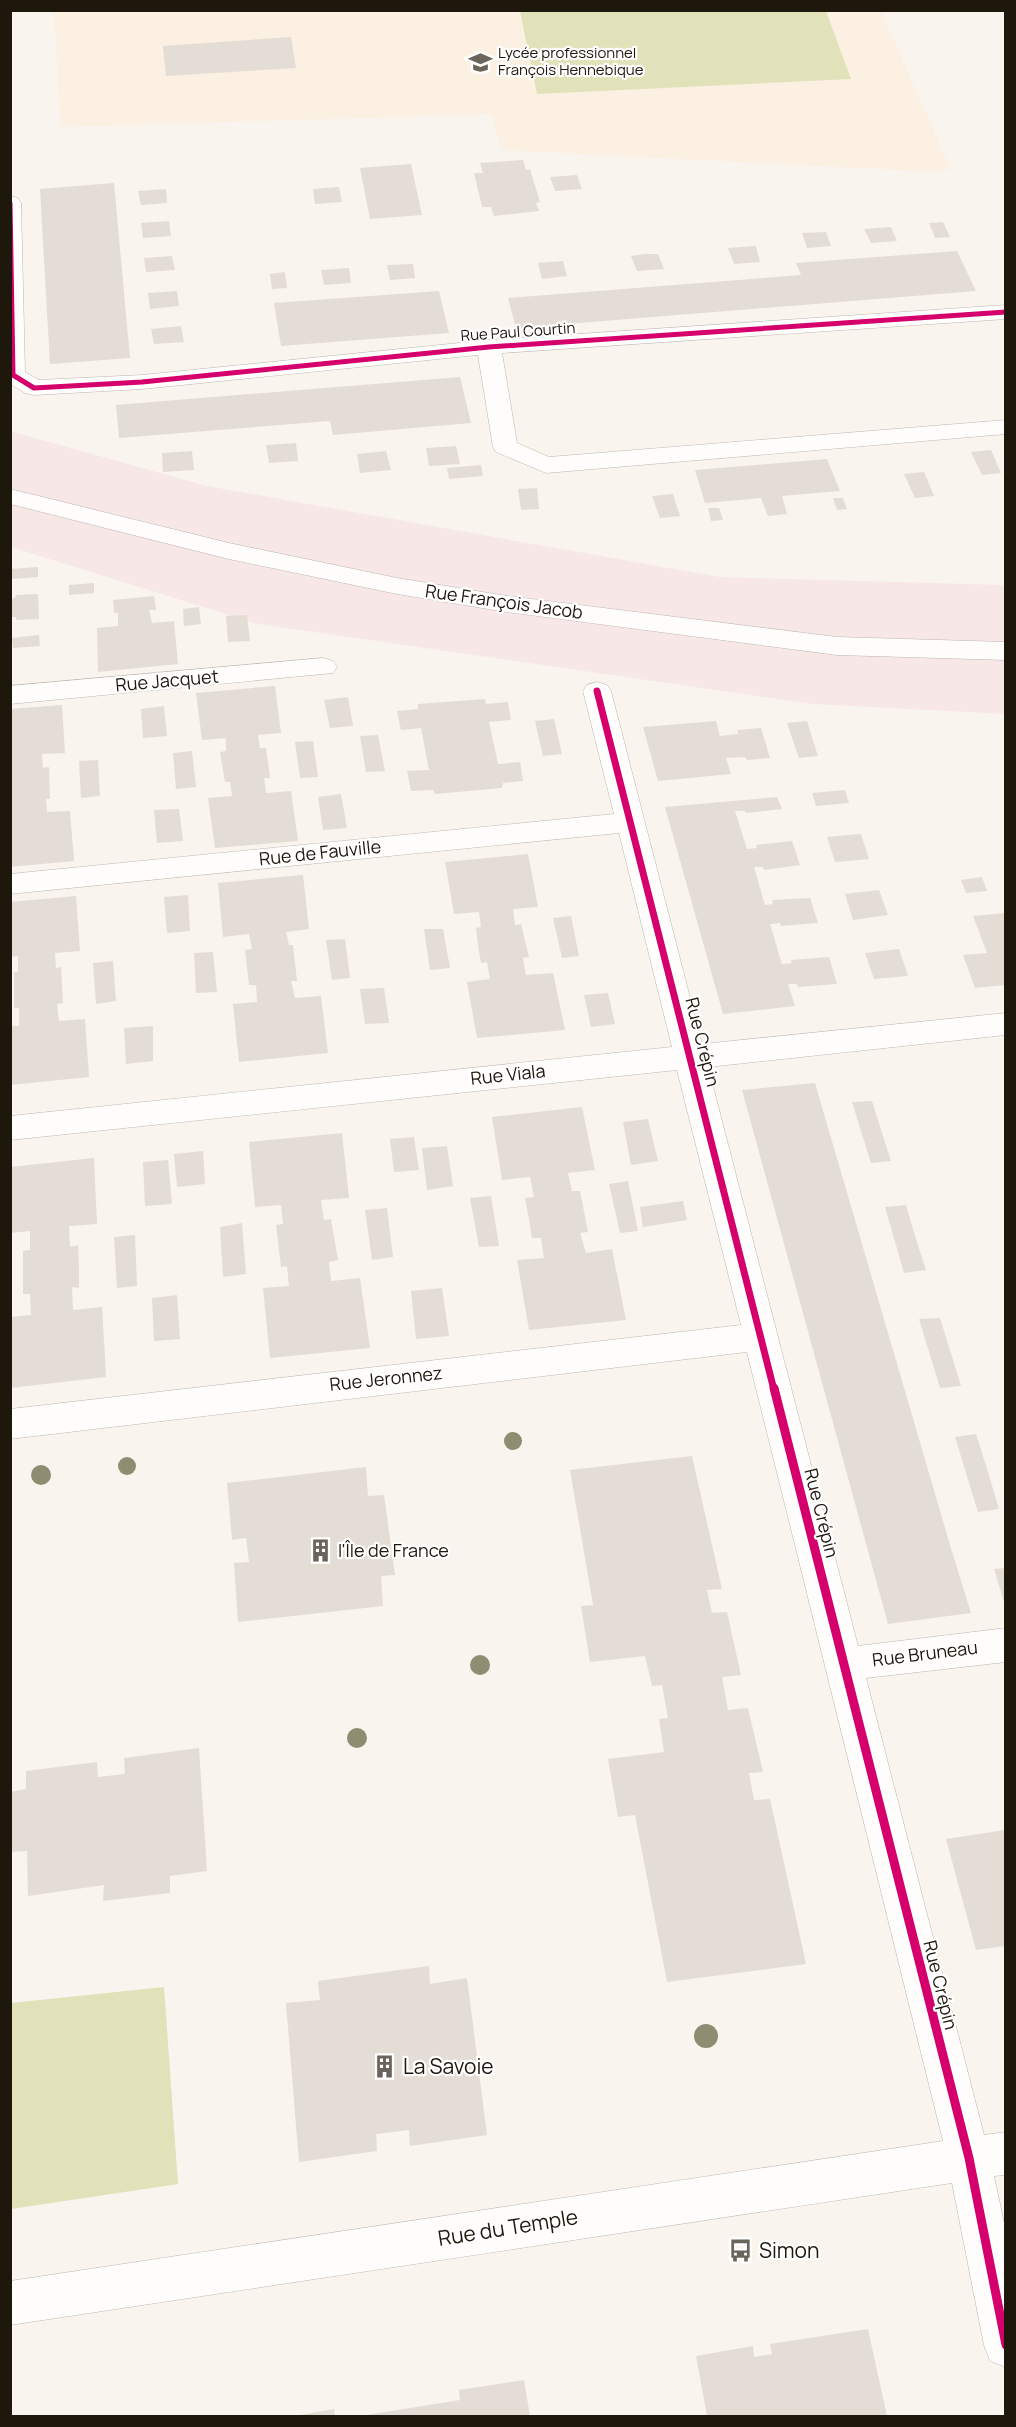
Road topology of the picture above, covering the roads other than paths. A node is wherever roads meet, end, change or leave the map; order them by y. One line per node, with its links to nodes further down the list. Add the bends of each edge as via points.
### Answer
1 (10, 203): 2 (street)
2 (12, 242): 4 (street, Rue Paul Courtin, via 13,375 34,388 142,382)
3 (1005, 312): 4 (street, Rue Paul Courtin)
4 (489, 347): 5 (street, Rue Paul Courtin, via 505,447 546,465)
5 (1005, 427)
6 (10, 496): 7 (street, Rue François Jacob, via 229,551 507,604 837,646)
7 (1005, 651)
8 (323, 667): 10 (street, Rue Jacquet)
9 (597, 691): 11 (street, Rue Crépin)
10 (10, 694)
11 (630, 822): 12 (street, Rue de Fauville); 14 (street, Rue Crépin)
12 (10, 884)
13 (1005, 1024): 14 (street, Rue Viala)
14 (690, 1055): 15 (street, Rue Viala); 16 (street, Rue Crépin)
15 (10, 1128)
16 (761, 1336): 17 (street, Rue Jeronnez); 19 (street, Rue Crépin)
17 (10, 1424)
18 (1005, 1645): 19 (street, Rue Bruneau)
19 (844, 1664): 20 (street, Rue Crépin)
20 (987, 2156): 21 (street, Rue du Temple); 22 (street, Rue Crépin)
21 (10, 2303)
22 (1005, 2345)

